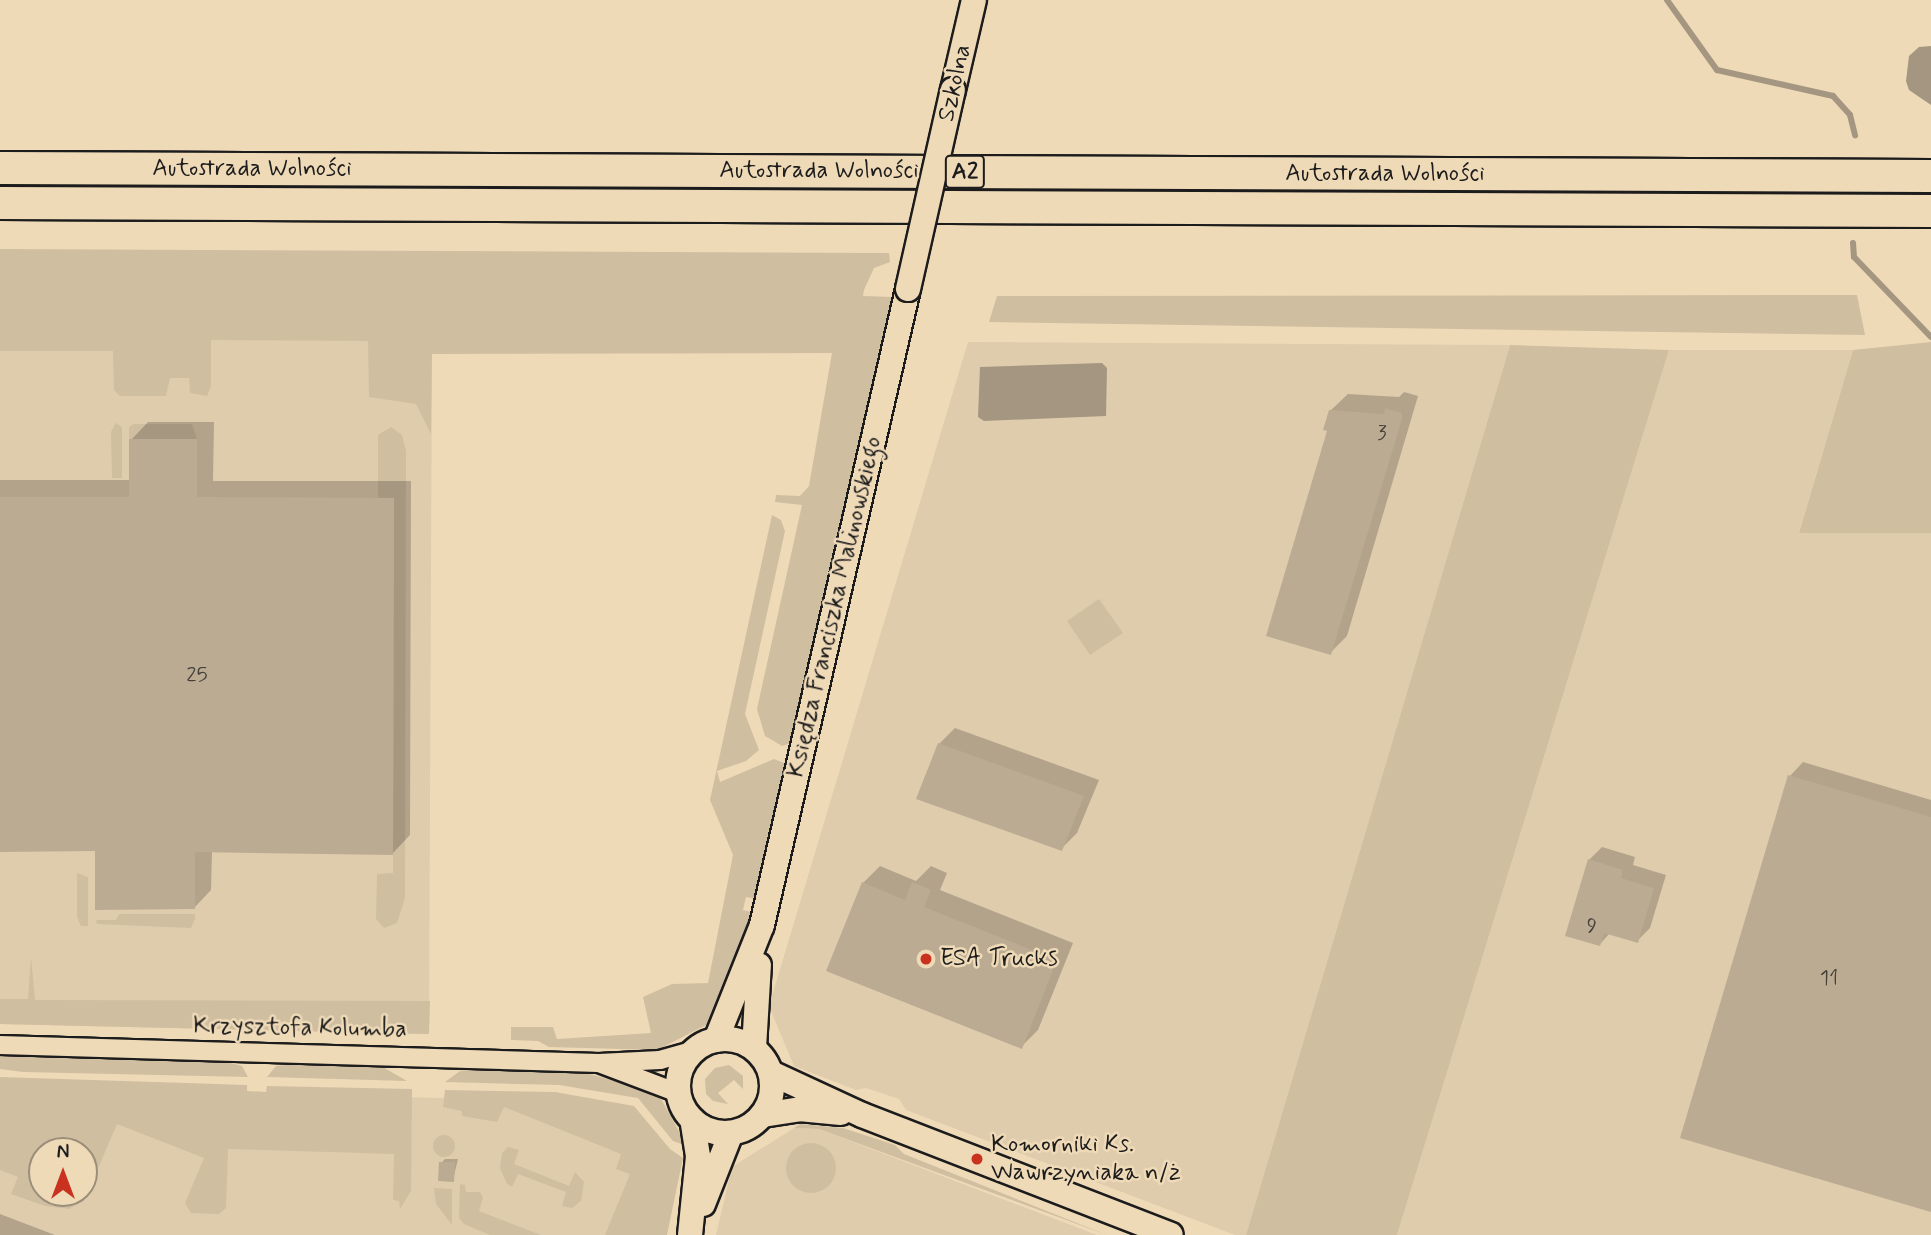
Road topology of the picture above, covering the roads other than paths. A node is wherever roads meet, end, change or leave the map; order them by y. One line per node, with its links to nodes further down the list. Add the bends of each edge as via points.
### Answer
1 (974, 0): 6 (street, Szkolna, bridge)
2 (0, 168): 3 (highway, Autostrada Wolności / A2)
3 (1931, 176)
4 (0, 203): 5 (highway, Autostrada Wolności / A2)
5 (1931, 211)
6 (908, 289): 7 (street, Księdza Franciszka Malinowskiego)
7 (762, 925): 9 (street, Księdza Franciszka Malinowskiego); 10 (street, Księdza Franciszka Malinowskiego)
8 (0, 1045): 11 (street, Krzysztofa Kolumba)
9 (705, 1045): 10 (street, via 740,1041); 11 (street, Krzysztofa Kolumba, via 660,1060); 13 (street, via 681,1069)
10 (754, 1048): 12 (street)
11 (599, 1063): 13 (street, Krzysztofa Kolumba)
12 (771, 1073): 14 (street, via 773,1089); 15 (street)
13 (678, 1093): 16 (street)
14 (763, 1115): 15 (street, via 799,1109); 17 (street)
15 (862, 1115): 19 (street)
16 (692, 1119): 17 (street, via 704,1128); 18 (street, via 698,1156)
17 (731, 1133): 18 (street)
18 (691, 1233)
19 (1171, 1235)

